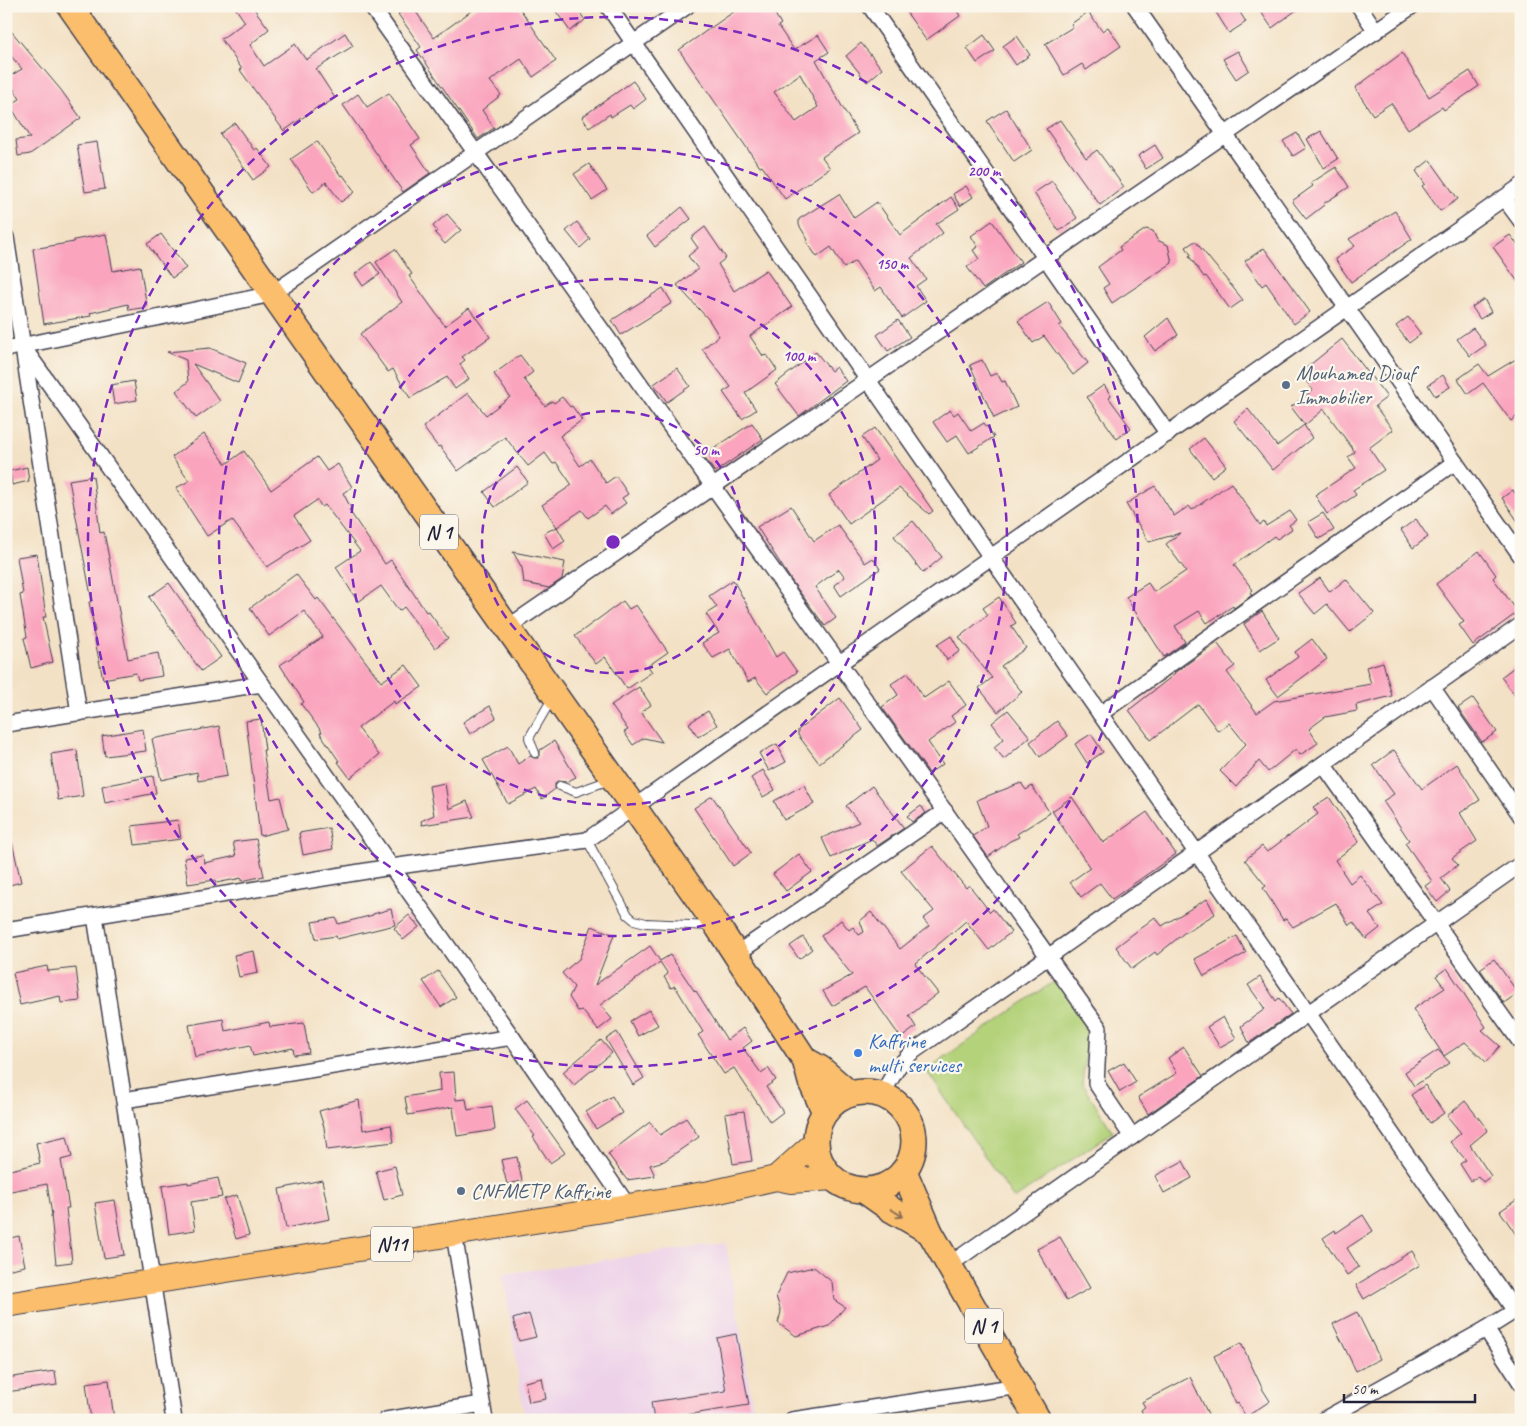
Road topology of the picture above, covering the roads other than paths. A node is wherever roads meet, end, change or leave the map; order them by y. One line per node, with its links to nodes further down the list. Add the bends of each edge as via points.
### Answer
1 (70, 6): 18 (highway, N 1)
2 (371, 6): 12 (street)
3 (608, 6): 10 (street)
4 (686, 6): 10 (street)
5 (870, 6): 17 (street)
6 (1135, 6): 11 (street)
7 (1359, 6): 9 (street)
8 (1412, 6): 9 (street)
9 (1376, 30): 11 (street)
10 (634, 43): 12 (street); 22 (street)
11 (1225, 135): 17 (street); 19 (street)
12 (475, 153): 18 (street); 25 (street)
13 (1521, 186): 14 (street)
14 (1504, 198): 15 (street); 19 (street)
15 (1521, 221)
16 (6, 237): 20 (street)
17 (1045, 258): 22 (street); 23 (street)
18 (272, 294): 20 (street); 29 (highway, N 1)
19 (1346, 308): 23 (street); 24 (street)
20 (23, 347): 21 (street); 31 (street); 34 (street)
21 (6, 349)
22 (868, 380): 25 (street); 27 (street)
23 (1168, 434): 27 (street)
24 (1455, 462): 26 (street); 35 (street)
25 (713, 486): 29 (street); 30 (street)
26 (1521, 556)
27 (991, 557): 30 (street); 35 (street)
28 (1521, 625): 32 (street)
29 (507, 628): 33 (highway, N 1)
30 (839, 663): 41 (street); 42 (street)
31 (262, 684): 34 (street); 47 (street)
32 (1432, 687): 38 (street); 43 (street)
33 (554, 694): 37 (lane, via 530,738); 39 (highway, N 1)
34 (78, 713): 36 (street)
35 (1100, 714): 45 (street)
36 (6, 724)
37 (535, 753)
38 (1323, 764): 45 (street); 49 (street)
39 (614, 779): 40 (lane, via 576,792); 41 (highway, N 1)
40 (560, 786)
41 (634, 807): 44 (street); 50 (highway, N 1)
42 (945, 811): 52 (street); 53 (street)
43 (1521, 816)
44 (587, 840): 47 (street); 50 (lane, via 634,920)
45 (1196, 853): 53 (street); 54 (street)
46 (1521, 864): 49 (street)
47 (392, 867): 48 (street); 55 (street)
48 (95, 916): 51 (street); 60 (street)
49 (1436, 924): 54 (street); 56 (street)
50 (718, 926): 52 (highway, N 1)
51 (6, 930)
52 (736, 954): 57 (highway, N 1)
53 (1049, 956): 59 (street, via 911,1053 898,1067); 62 (street, via 1100,1028 1096,1083)
54 (1308, 1014): 62 (street); 74 (street)
55 (512, 1037): 60 (street); 68 (street)
56 (1521, 1043)
57 (805, 1060): 58 (highway, N 1, via 821,1068); 61 (highway, N 1)
58 (850, 1094): 59 (highway, via 865,1091); 61 (highway)
59 (882, 1094): 64 (highway, via 906,1113 912,1126 912,1156)
60 (124, 1100): 72 (street)
61 (825, 1112): 63 (highway, via 818,1126)
62 (1132, 1137): 71 (street)
63 (816, 1142): 65 (main road); 66 (highway, via 818,1156)
64 (904, 1171): 67 (highway, via 894,1182); 69 (highway, N 1)
65 (776, 1178): 66 (main road, via 791,1181); 68 (main road, N11)
66 (833, 1178): 67 (highway, via 848,1188)
67 (865, 1190): 69 (highway, N 1, one-way to 69)
68 (628, 1206): 70 (main road, N11)
69 (930, 1232): 71 (highway, N 1)
70 (454, 1234): 72 (main road, N11); 78 (street)
71 (949, 1265): 77 (highway, N 1)
72 (153, 1282): 73 (main road, N11); 79 (street)
73 (6, 1305)
74 (1518, 1309): 75 (street)
75 (1486, 1329): 76 (street); 84 (street)
76 (1521, 1383)
77 (1019, 1386): 82 (street); 83 (highway, N 1)
78 (482, 1404): 80 (street); 81 (street)
79 (174, 1420)
80 (386, 1420)
81 (484, 1420)
82 (792, 1420)
83 (1038, 1420)
84 (1323, 1420)

